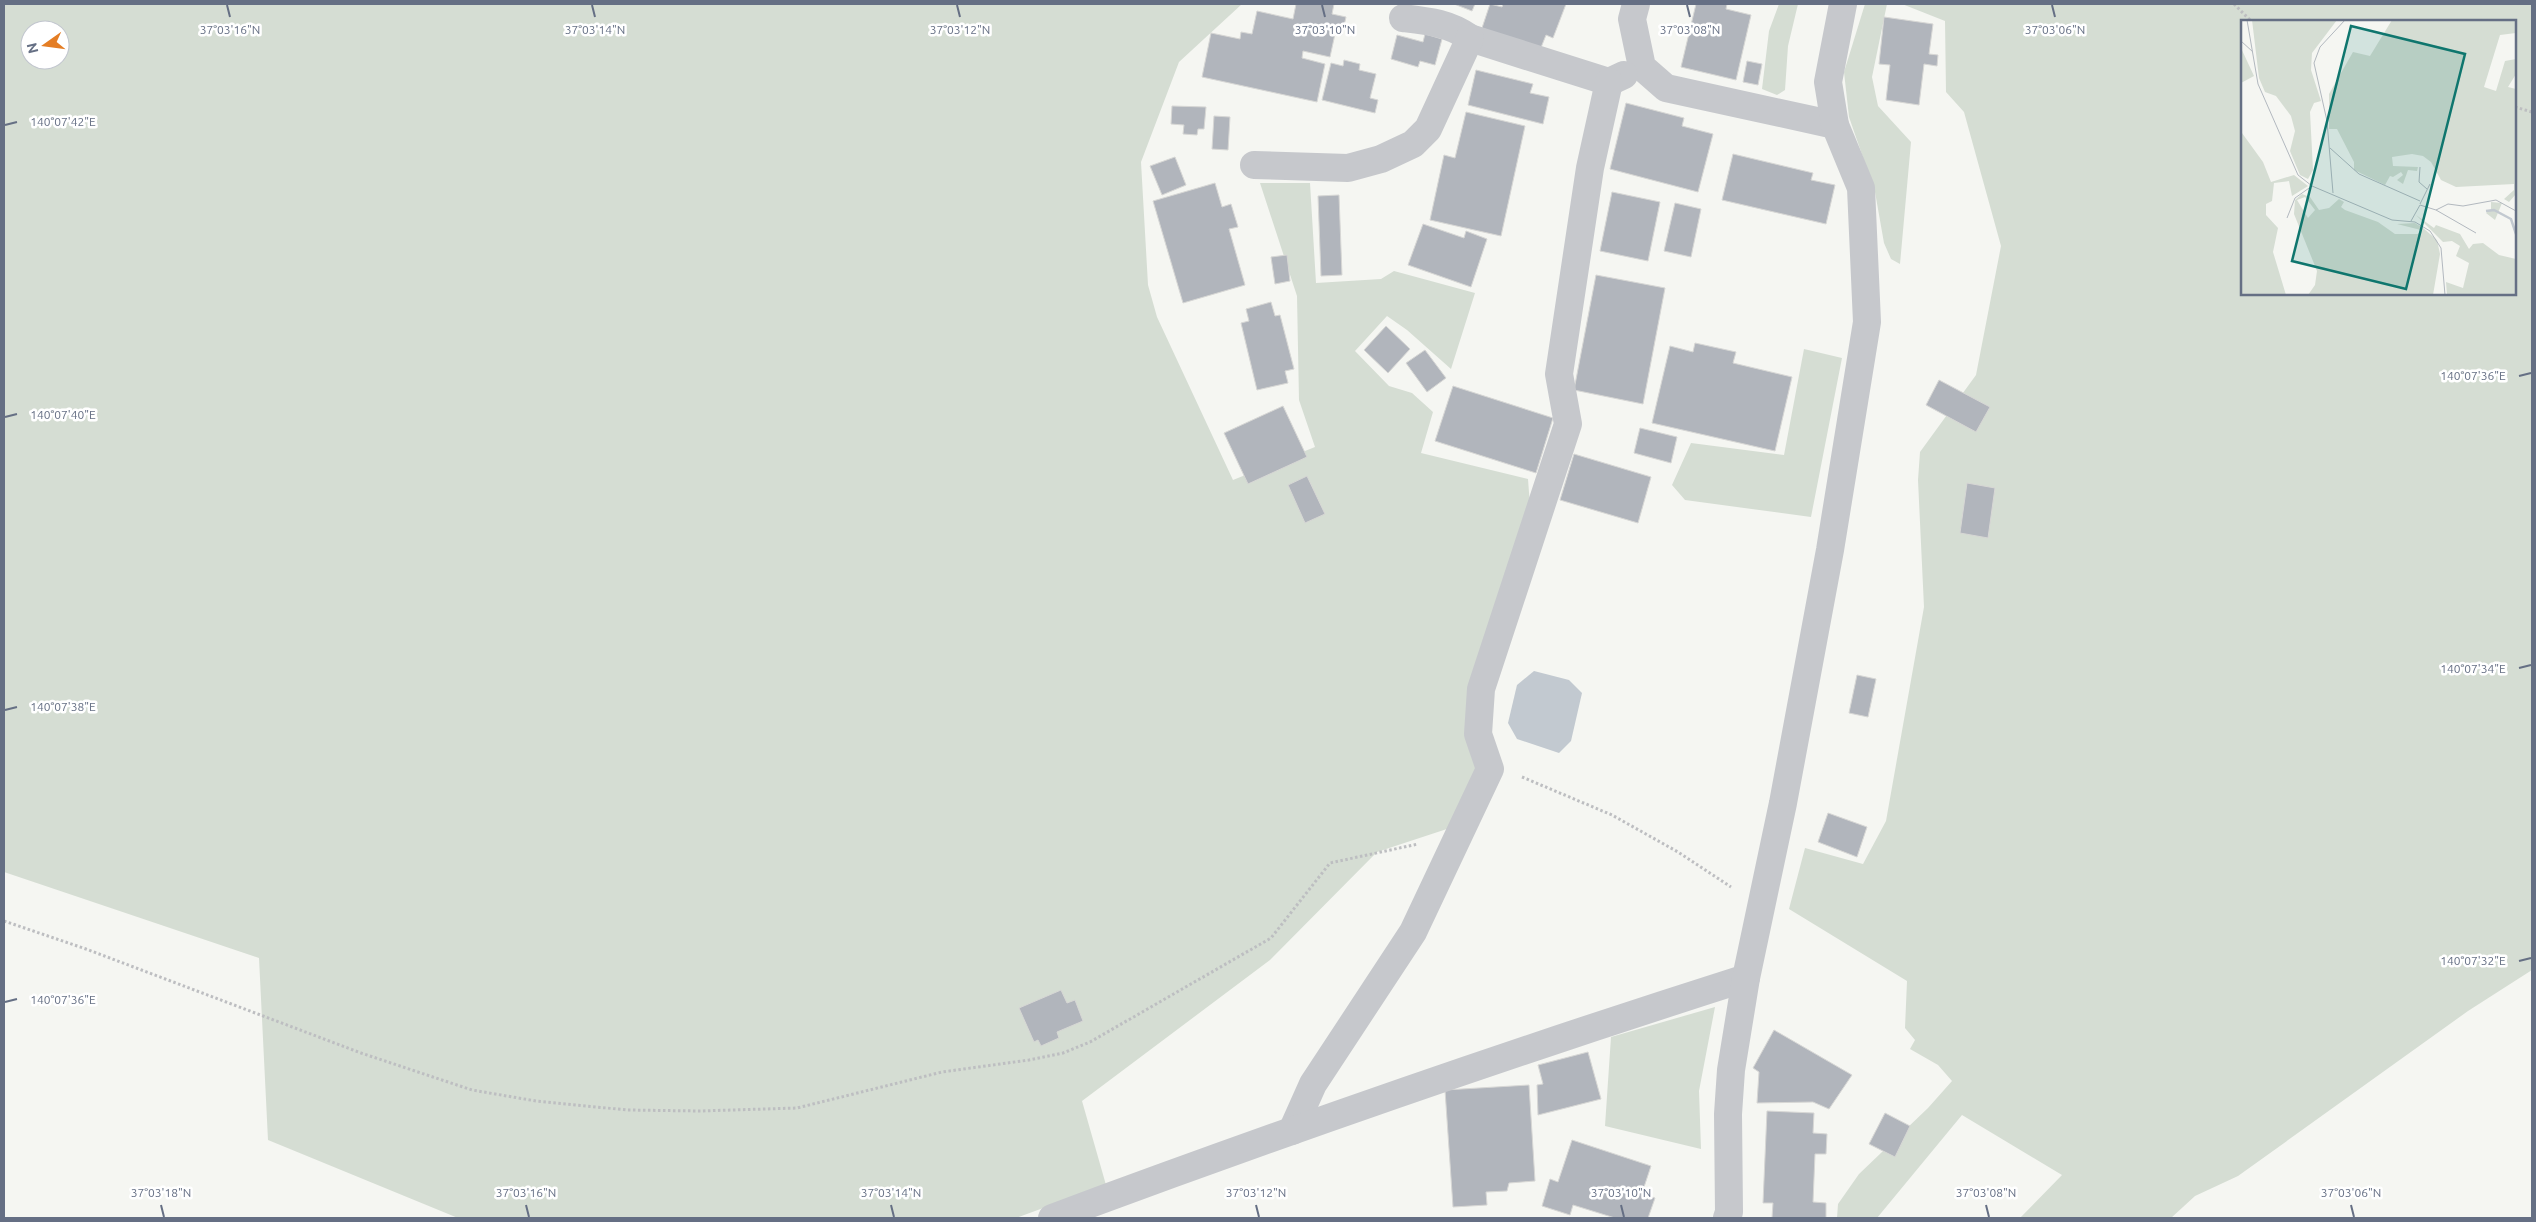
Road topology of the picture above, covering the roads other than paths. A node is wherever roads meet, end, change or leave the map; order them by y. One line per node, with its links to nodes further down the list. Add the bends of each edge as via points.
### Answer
1 (1636, 4): 5 (street, via 1632,19)
2 (1843, 4): 7 (street, via 1828,82)
3 (1403, 18): 4 (street, via 1435,22)
4 (1470, 38): 6 (street); 8 (street, via 1428,129 1413,144 1381,159 1348,168)
5 (1642, 67): 6 (street); 7 (street, via 1666,88)
6 (1609, 82): 10 (street, via 1590,168 1559,374 1568,424 1481,688 1478,734 1490,769 1412,932 1313,1084)
7 (1835, 125): 9 (street, via 1861,188 1867,322 1783,803)
8 (1254, 165)
9 (1746, 978): 10 (street); 11 (street, via 1731,1070 1728,1114)
10 (1292, 1131): 12 (street)
11 (1730, 1216)
12 (1052, 1218)

